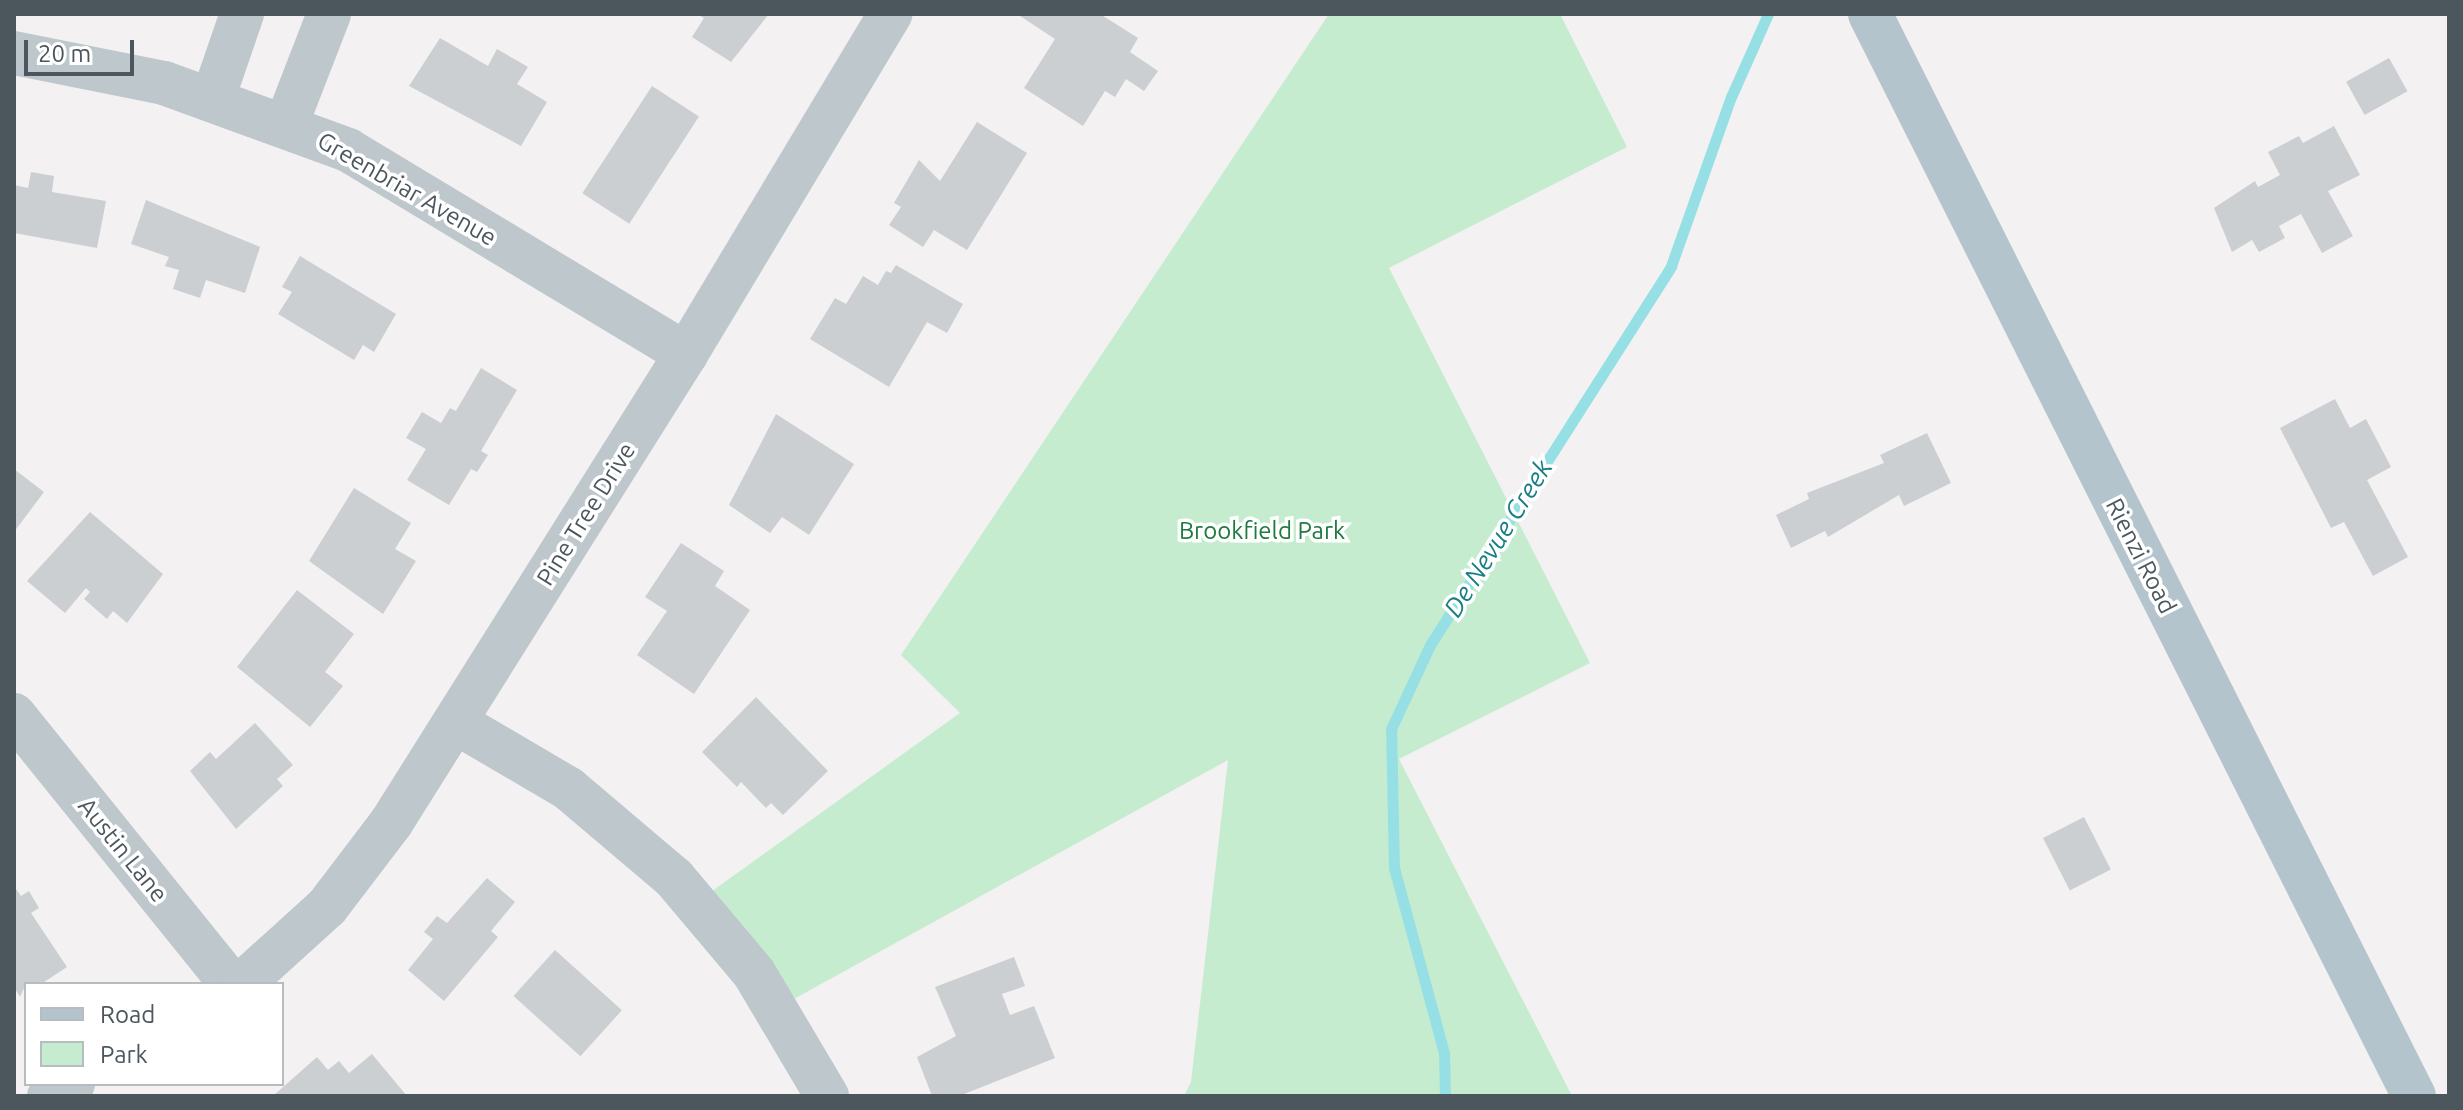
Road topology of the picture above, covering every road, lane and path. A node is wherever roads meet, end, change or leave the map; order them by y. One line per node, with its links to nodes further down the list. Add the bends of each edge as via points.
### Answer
1 (242, 14): 6 (street)
2 (329, 14): 7 (street)
3 (890, 14): 8 (street, Pine Tree Drive)
4 (1870, 14): 16 (main road, Rienzi Road)
5 (14, 53): 6 (street, Greenbriar Avenue, via 136,76)
6 (213, 98): 7 (street, Greenbriar Avenue)
7 (286, 125): 8 (street, Greenbriar Avenue, via 348,150)
8 (686, 354): 10 (street, Pine Tree Drive)
9 (14, 715): 11 (street, Austin Lane)
10 (455, 722): 12 (street, Pine Tree Drive, via 350,880 294,940); 15 (street, via 569,789 674,878 754,973)
11 (229, 982)
12 (244, 982)
13 (69, 1086): 14 (street)
14 (49, 1096)
15 (827, 1096)
16 (2414, 1096)

